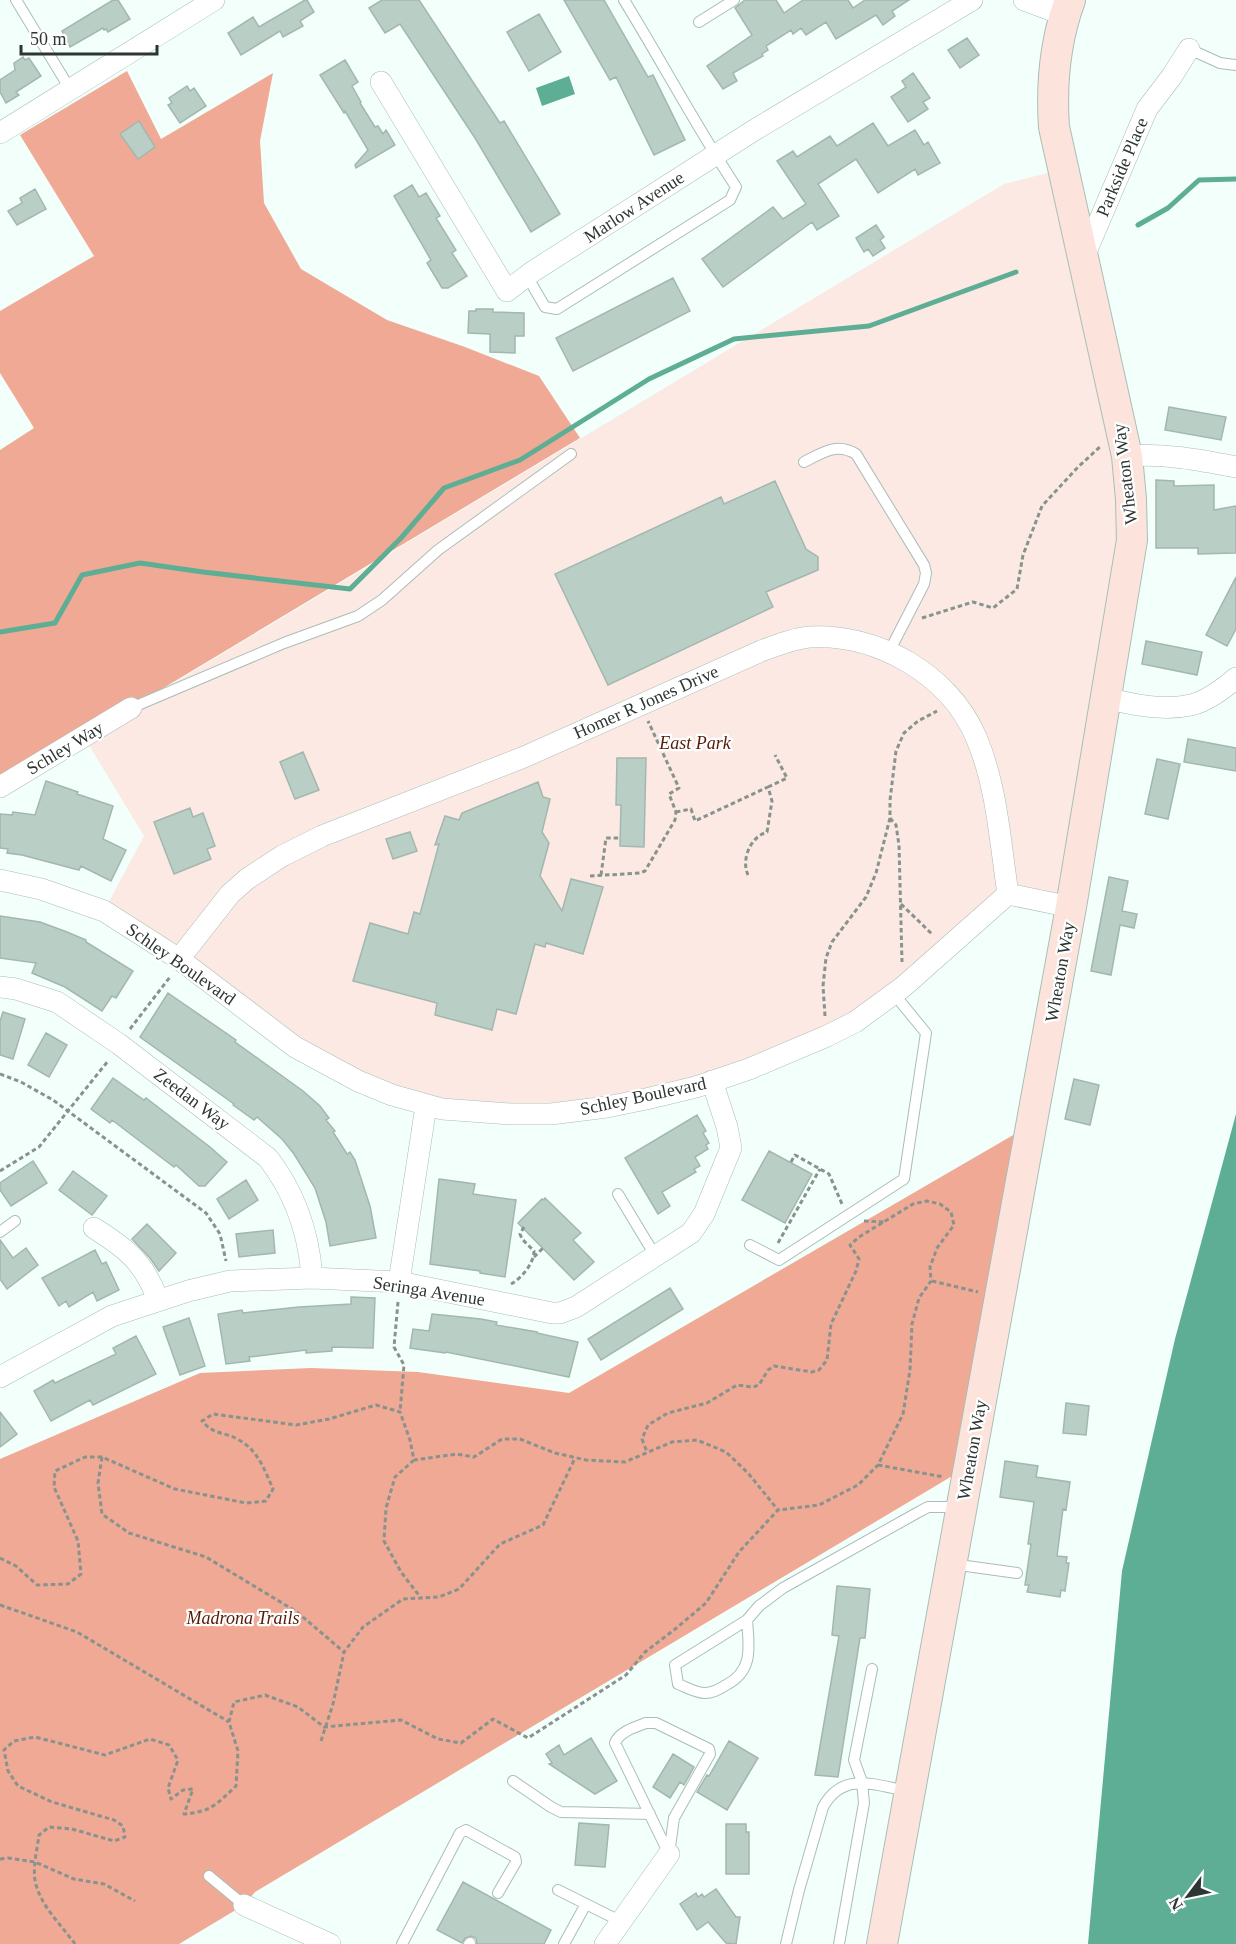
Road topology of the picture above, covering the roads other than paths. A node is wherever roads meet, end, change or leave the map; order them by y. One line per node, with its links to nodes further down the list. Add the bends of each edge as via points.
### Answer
1 (16, 0): 13 (lane)
2 (214, 0): 7 (street)
3 (624, 0): 15 (lane)
4 (734, 0): 9 (lane)
5 (972, 0): 15 (street, Marlow Avenue)
6 (1024, 0): 8 (street)
7 (186, 6): 13 (street)
8 (1067, 8): 16 (main road, Wheaton Way, via 1058,34 1054,70 1054,127)
9 (699, 22)
10 (1190, 50): 11 (lane, via 1220,63); 16 (street, Parkside Place, via 1147,109)
11 (1236, 65)
12 (381, 82): 17 (street, Marlow Avenue, via 507,291)
13 (70, 89): 14 (street)
14 (0, 133)
15 (715, 155): 17 (street, Marlow Avenue); 17 (lane, via 735,187 730,200 557,309 545,307)
16 (1083, 259): 18 (main road, Wheaton Way)
17 (527, 276)
18 (1117, 449): 21 (street); 24 (main road, Wheaton Way, via 1131,499 1132,540)
19 (570, 454): 25 (lane, via 438,550 358,616)
20 (804, 462): 22 (lane, via 828,450 846,448 856,454 924,565 924,584)
21 (1236, 467)
22 (889, 652): 28 (street, Homer R Jones Drive, via 930,677 956,703 975,736 988,769); 30 (street, Homer R Jones Drive, via 829,637 788,641 524,757 322,836 247,879 230,894)
23 (1236, 678): 24 (street, via 1192,705 1151,708)
24 (1106, 698): 29 (main road, Wheaton Way)
25 (131, 708): 26 (street, Schley Way)
26 (0, 788)
27 (0, 880): 30 (street, Schley Boulevard, via 41,889 104,911)
28 (1008, 894): 29 (street); 32 (street, Schley Boulevard)
29 (1071, 907): 45 (main road, Wheaton Way)
30 (180, 960): 34 (street, Schley Boulevard, via 295,1047 358,1081)
31 (0, 987): 41 (street, Zeedan Way, via 57,1002 268,1158 294,1198 305,1232)
32 (899, 991): 33 (street, Schley Boulevard, via 828,1036); 39 (lane, via 926,1034 904,1179 779,1260)
33 (712, 1081): 34 (street, Schley Boulevard, via 607,1107 551,1114); 40 (street, Seringa Avenue, via 731,1148 704,1214 691,1233)
34 (426, 1106): 42 (street)
35 (618, 1194): 40 (lane)
36 (15, 1221): 38 (lane)
37 (94, 1228): 43 (street, via 122,1246 143,1268)
38 (0, 1232)
39 (750, 1245)
40 (656, 1257): 42 (street, Seringa Avenue, via 560,1313)
41 (312, 1278): 42 (street, Seringa Avenue); 43 (street, Seringa Avenue, via 230,1281)
42 (399, 1282)
43 (158, 1300): 44 (street, Seringa Avenue, via 112,1316)
44 (2, 1372)
45 (964, 1494): 46 (main road, Wheaton Way); 48 (lane, via 928,1507 783,1588)
46 (951, 1564): 47 (lane); 52 (main road, Wheaton Way)
47 (1017, 1573)
48 (747, 1620): 48 (lane, via 675,1665 678,1684 703,1694 730,1683 743,1672 750,1649)
49 (872, 1669): 51 (lane, via 854,1760)
50 (513, 1781): 53 (lane, via 561,1812)
51 (862, 1782): 52 (lane); 65 (lane, via 846,1784 823,1807); 66 (lane, via 863,1811)
52 (910, 1792): 67 (main road, Wheaton Way)
53 (650, 1814): 54 (lane); 54 (lane, via 615,1743 634,1727 656,1723 709,1749 710,1754 674,1818)
54 (669, 1854): 60 (street)
55 (209, 1876): 59 (lane)
56 (558, 1890): 58 (lane)
57 (498, 1893): 62 (lane, via 516,1862 515,1857 466,1830 460,1833)
58 (586, 1904): 60 (lane); 63 (lane)
59 (244, 1905): 61 (street)
60 (620, 1921): 64 (street)
61 (330, 1944)
62 (402, 1944)
63 (564, 1944)
64 (605, 1944)
65 (786, 1944)
66 (839, 1944)
67 (882, 1944)

